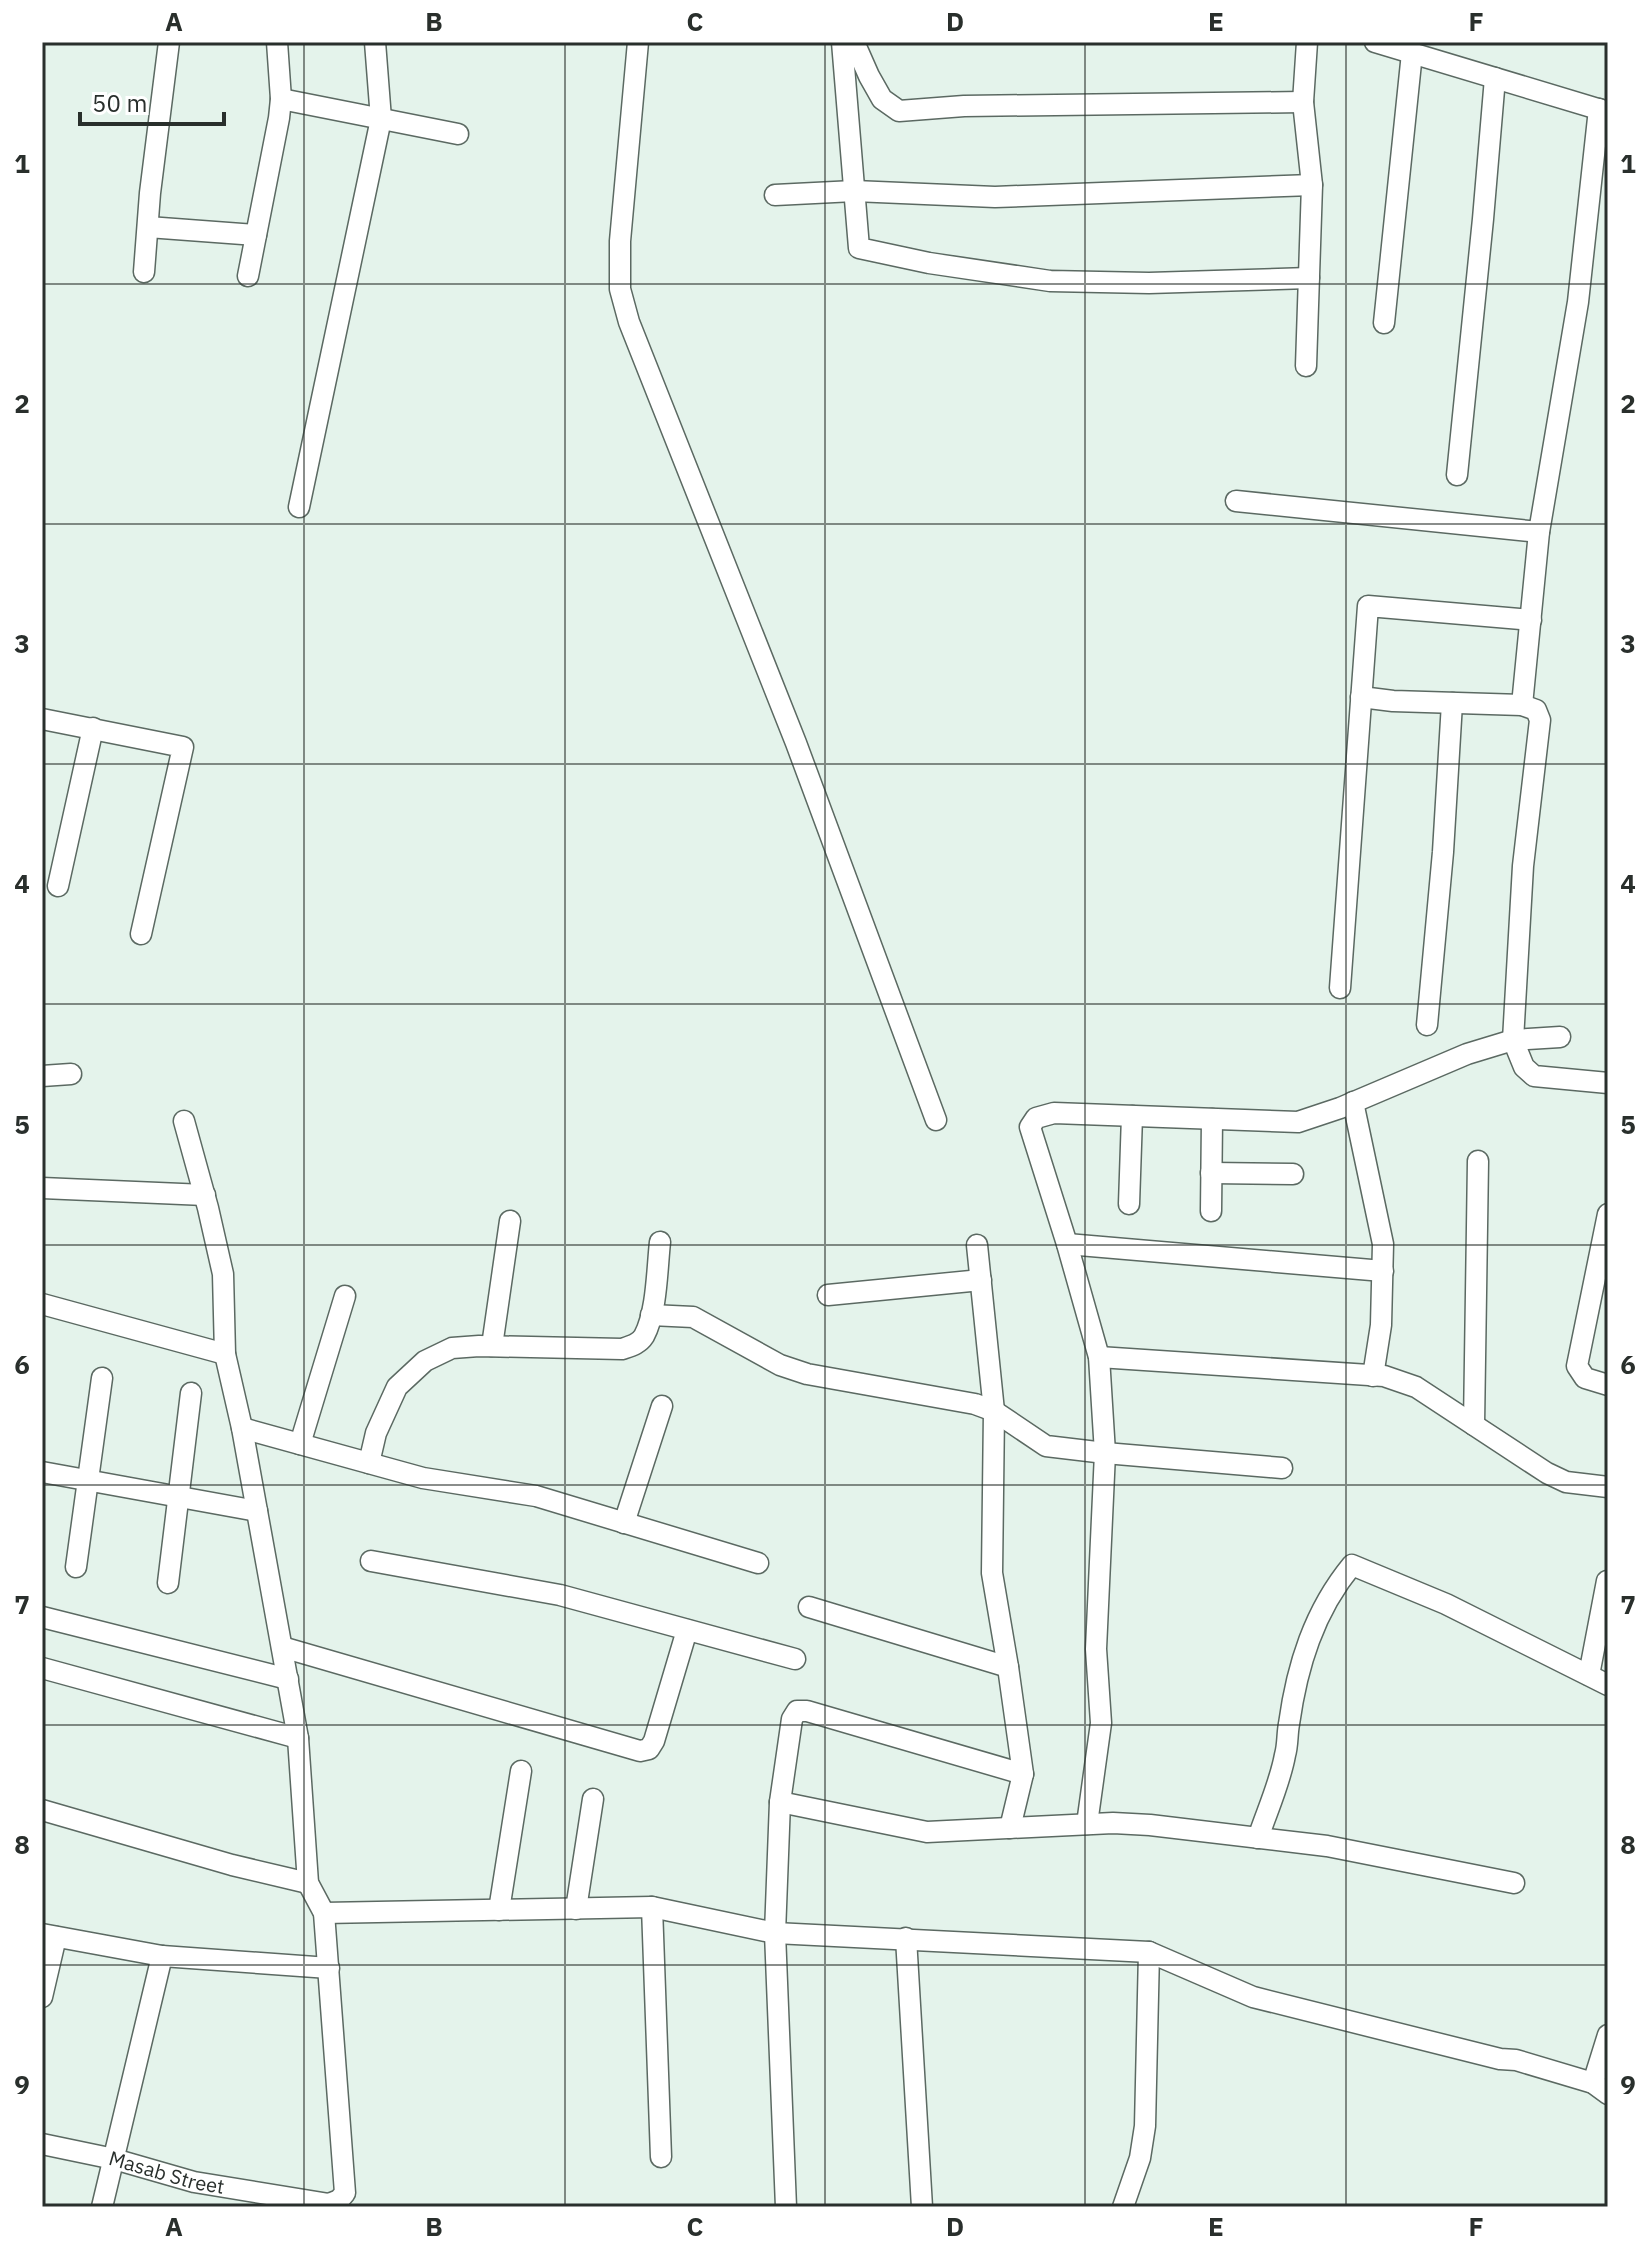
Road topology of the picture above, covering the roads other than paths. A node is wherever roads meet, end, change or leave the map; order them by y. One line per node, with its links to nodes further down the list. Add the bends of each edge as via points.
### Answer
1 (169, 42): 19 (street)
2 (277, 42): 11 (street)
3 (375, 42): 14 (street)
4 (638, 42): 48 (street, via 620,241 620,289 626,311 796,743)
5 (842, 42): 17 (street)
6 (854, 42): 12 (street, via 882,99 899,111)
7 (1307, 42): 12 (street)
8 (1375, 42): 9 (street)
9 (1412, 53): 10 (street); 24 (street)
10 (1495, 78): 13 (street); 26 (street)
11 (281, 99): 14 (street); 20 (street)
12 (1303, 102): 16 (street)
13 (1604, 110): 29 (street)
14 (381, 119): 15 (street); 28 (street)
15 (458, 134)
16 (1312, 185): 17 (street, via 995,197); 23 (street)
17 (854, 191): 18 (street); 23 (street, via 859,248 929,263 1050,281)
18 (775, 195)
19 (148, 227): 20 (street); 21 (street)
20 (256, 235): 22 (street)
21 (144, 272)
22 (248, 276)
23 (1309, 278): 25 (street)
24 (1384, 323)
25 (1306, 366)
26 (1457, 475)
27 (1236, 501): 29 (street)
28 (299, 507)
29 (1539, 532): 30 (street)
30 (1531, 620): 31 (street, via 1368,606); 33 (street)
31 (1361, 697): 32 (street); 38 (street)
32 (1452, 703): 33 (street); 39 (street)
33 (1522, 705): 41 (street, via 1536,710 1540,720 1523,866)
34 (42, 719): 35 (street)
35 (93, 728): 36 (street); 37 (street, via 183,747)
36 (58, 886)
37 (141, 934)
38 (1340, 988)
39 (1427, 1025)
40 (1560, 1037): 41 (street)
41 (1513, 1040): 44 (street, via 1524,1067 1534,1076); 45 (street)
42 (71, 1074): 43 (street)
43 (42, 1076)
44 (1608, 1083)
45 (1353, 1102): 47 (street, via 1298,1122); 62 (street, via 1383,1244)
46 (1132, 1116): 47 (street); 55 (street); 60 (street, via 1054,1113 1036,1118 1030,1127)
47 (1212, 1119): 51 (street)
48 (936, 1120)
49 (184, 1121): 54 (street)
50 (1478, 1161): 77 (street)
51 (1211, 1173): 52 (street); 56 (street)
52 (1293, 1174)
53 (42, 1188): 54 (street)
54 (205, 1195): 69 (street, via 223,1274)
55 (1129, 1204)
56 (1211, 1211)
57 (1608, 1214): 73 (street, via 1577,1366 1585,1378)
58 (510, 1221): 68 (street)
59 (660, 1242): 67 (street)
60 (1067, 1244): 62 (street); 70 (street)
61 (977, 1245): 63 (street)
62 (1383, 1271): 71 (street)
63 (981, 1280): 64 (street); 76 (street)
64 (828, 1295)
65 (345, 1296): 79 (street)
66 (42, 1304): 69 (street)
67 (651, 1315): 68 (street, via 643,1338 622,1349); 76 (street, via 693,1317 780,1365 807,1374)
68 (492, 1346): 81 (street, via 452,1348 425,1361 397,1387)
69 (225, 1354): 78 (street)
70 (1099, 1357): 71 (street); 80 (street)
71 (1373, 1376): 77 (street, via 1416,1387)
72 (102, 1378): 84 (street)
73 (1608, 1385)
74 (191, 1393): 86 (street)
75 (662, 1406): 88 (street)
76 (994, 1411): 80 (street, via 1046,1446); 99 (street, via 992,1573)
77 (1474, 1425): 85 (street, via 1566,1482)
78 (242, 1428): 79 (street); 87 (street)
79 (300, 1444): 81 (street)
80 (1105, 1453): 82 (street); 110 (street, via 1096,1649 1101,1723)
81 (369, 1463): 88 (street, via 423,1478 536,1496)
82 (1282, 1468)
83 (42, 1472): 84 (street)
84 (87, 1480): 86 (street); 91 (street)
85 (1608, 1487)
86 (178, 1496): 87 (street); 93 (street)
87 (257, 1511): 97 (street)
88 (624, 1523): 90 (street)
89 (371, 1561): 96 (street, via 560,1595)
90 (758, 1563)
91 (76, 1567)
92 (1607, 1581): 101 (street)
93 (168, 1583)
94 (809, 1607): 99 (street)
95 (42, 1617): 102 (street)
96 (687, 1630): 97 (street, via 654,1741 640,1751); 98 (street)
97 (282, 1647): 102 (street)
98 (795, 1659)
99 (1008, 1667): 106 (street)
100 (42, 1668): 104 (street)
101 (1589, 1675): 103 (street); 112 (street, via 1446,1604 1352,1565 1311,1630 1285,1755)
102 (288, 1679): 104 (street)
103 (1608, 1685)
104 (298, 1738): 113 (street)
105 (521, 1771): 117 (street)
106 (1023, 1774): 108 (street, via 797,1711); 111 (street)
107 (593, 1799): 116 (street)
108 (780, 1802): 111 (street, via 927,1832); 119 (street)
109 (42, 1810): 113 (street)
110 (1087, 1824): 111 (street); 112 (street, via 1150,1825)
111 (1010, 1828)
112 (1258, 1838): 114 (street, via 1327,1846)
113 (308, 1883): 118 (street)
114 (1514, 1883)
115 (652, 1907): 116 (street); 119 (street); 129 (street)
116 (576, 1909): 117 (street)
117 (499, 1910): 118 (street)
118 (324, 1913): 124 (street)
119 (775, 1933): 121 (street); 132 (street)
120 (49, 1936): 123 (street); 125 (street)
121 (906, 1938): 122 (street); 133 (street)
122 (1149, 1952): 127 (street, via 1253,1997 1516,2060); 134 (street, via 1145,2126)
123 (162, 1956): 124 (street); 130 (street)
124 (329, 1968): 130 (street, Masab Street, via 345,2193 339,2200 329,2204 194,2182)
125 (42, 1997)
126 (1608, 2035): 127 (street)
127 (1600, 2089)
128 (42, 2144): 130 (street, Masab Street)
129 (661, 2157)
130 (114, 2159): 131 (street)
131 (102, 2207)
132 (786, 2207)
133 (922, 2207)
134 (1123, 2207)

